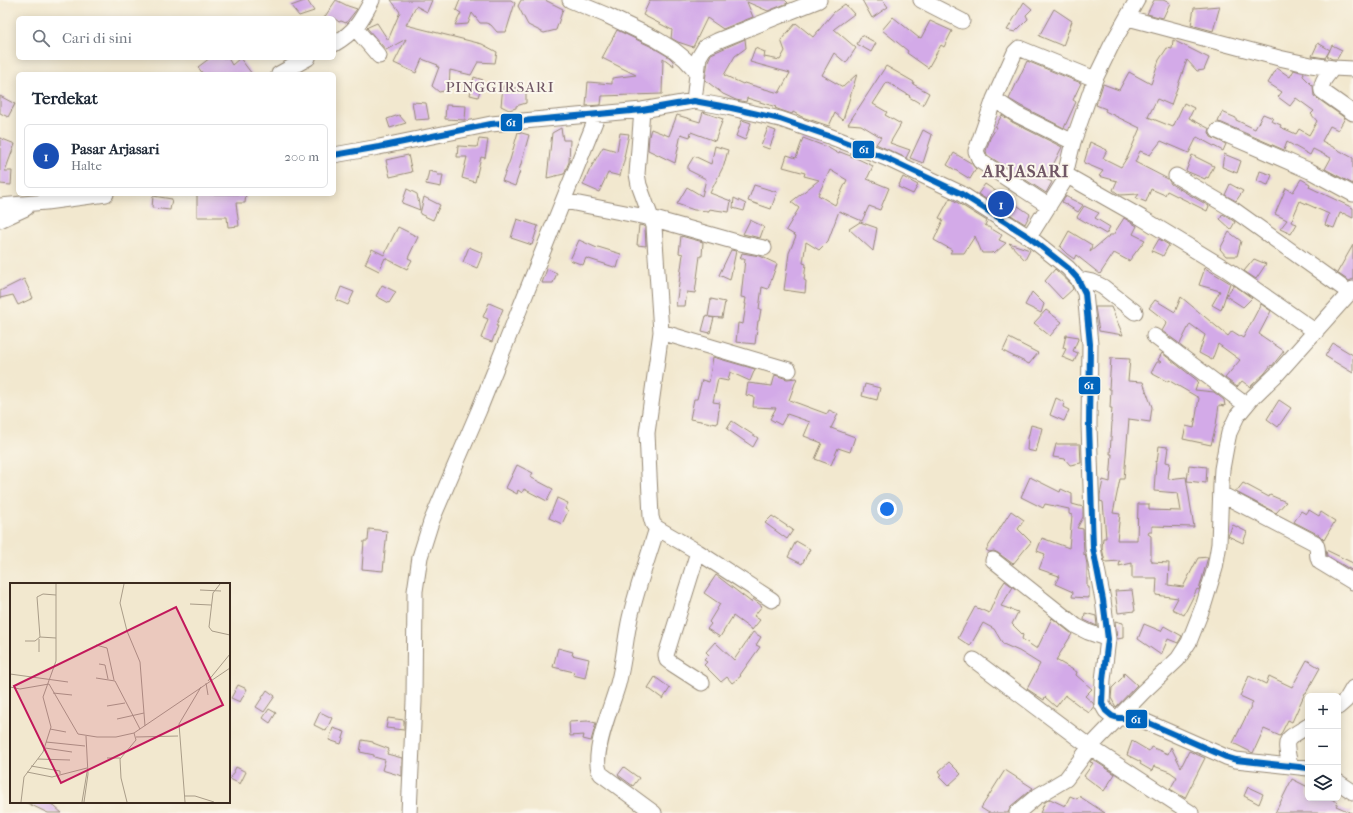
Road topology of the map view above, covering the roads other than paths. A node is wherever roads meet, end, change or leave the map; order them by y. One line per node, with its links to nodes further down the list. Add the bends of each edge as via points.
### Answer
1 (372, 0): 8 (street)
2 (570, 0): 15 (street, via 656,39 674,50)
3 (820, 0): 15 (street, via 705,47 699,57)
4 (921, 0): 7 (street)
5 (1137, 0): 6 (street)
6 (1128, 18): 12 (street, via 1279,58); 16 (street)
7 (962, 21)
8 (355, 28): 9 (street); 10 (street)
9 (336, 43)
10 (379, 56)
11 (304, 60): 14 (street)
12 (1333, 68): 13 (street); 20 (street, via 1322,82 1322,91)
13 (1353, 69)
14 (283, 72)
15 (697, 72): 18 (street)
16 (1095, 79): 17 (street, via 1019,48); 23 (street)
17 (994, 99): 23 (street, via 1016,114); 32 (street, via 976,151 980,161)
18 (694, 101): 19 (street); 35 (street, via 780,119 886,158 960,193)
19 (642, 110): 21 (street); 33 (street, via 637,174)
20 (1353, 113)
21 (598, 114): 24 (street, via 492,124); 30 (street)
22 (1218, 131): 27 (street, via 1310,171)
23 (1073, 142): 25 (street)
24 (336, 155)
25 (1066, 175): 32 (street); 41 (street, via 1226,269)
26 (1176, 176): 38 (street, via 1234,210)
27 (1353, 194)
28 (87, 196): 29 (street)
29 (43, 200): 31 (street); 34 (street)
30 (564, 201): 33 (street); 63 (street, via 431,522 420,557 415,591)
31 (0, 206)
32 (1049, 206): 35 (street)
33 (651, 218): 36 (street); 40 (street, via 654,226)
34 (0, 220)
35 (1029, 237): 37 (street)
36 (764, 248)
37 (1078, 279): 39 (street, via 1103,287); 51 (street, via 1085,293 1090,344 1089,424 1093,548)
38 (1351, 291): 41 (street)
39 (1135, 312)
40 (661, 332): 43 (street); 46 (street, via 647,433 651,517)
41 (1316, 332): 44 (street)
42 (1154, 336): 44 (street)
43 (789, 370)
44 (1246, 406): 45 (street, via 1237,416 1229,433 1220,484)
45 (1221, 494): 49 (street, via 1315,543 1320,562); 56 (street, via 1219,544 1215,568 1189,642 1178,660)
46 (657, 528): 47 (street); 64 (street, via 630,617 619,683 598,748 597,764 601,774)
47 (698, 552): 50 (street); 53 (street, via 666,655 667,660)
48 (993, 560): 51 (street, via 1076,626)
49 (1353, 582)
50 (772, 600)
51 (1108, 639): 56 (street, via 1102,704 1106,711)
52 (974, 660): 58 (street)
53 (702, 683)
54 (1353, 688): 55 (street)
55 (1341, 704)
56 (1118, 718): 58 (street); 59 (street, via 1142,720 1236,760)
57 (1305, 728): 59 (street, via 1288,738 1286,743)
58 (1090, 747): 65 (street, via 1066,779 1036,797); 66 (street)
59 (1290, 765): 60 (street)
60 (1305, 768)
61 (1341, 784): 62 (street)
62 (1353, 792)
63 (409, 813)
64 (654, 813)
65 (1017, 813)
66 (1191, 813)

